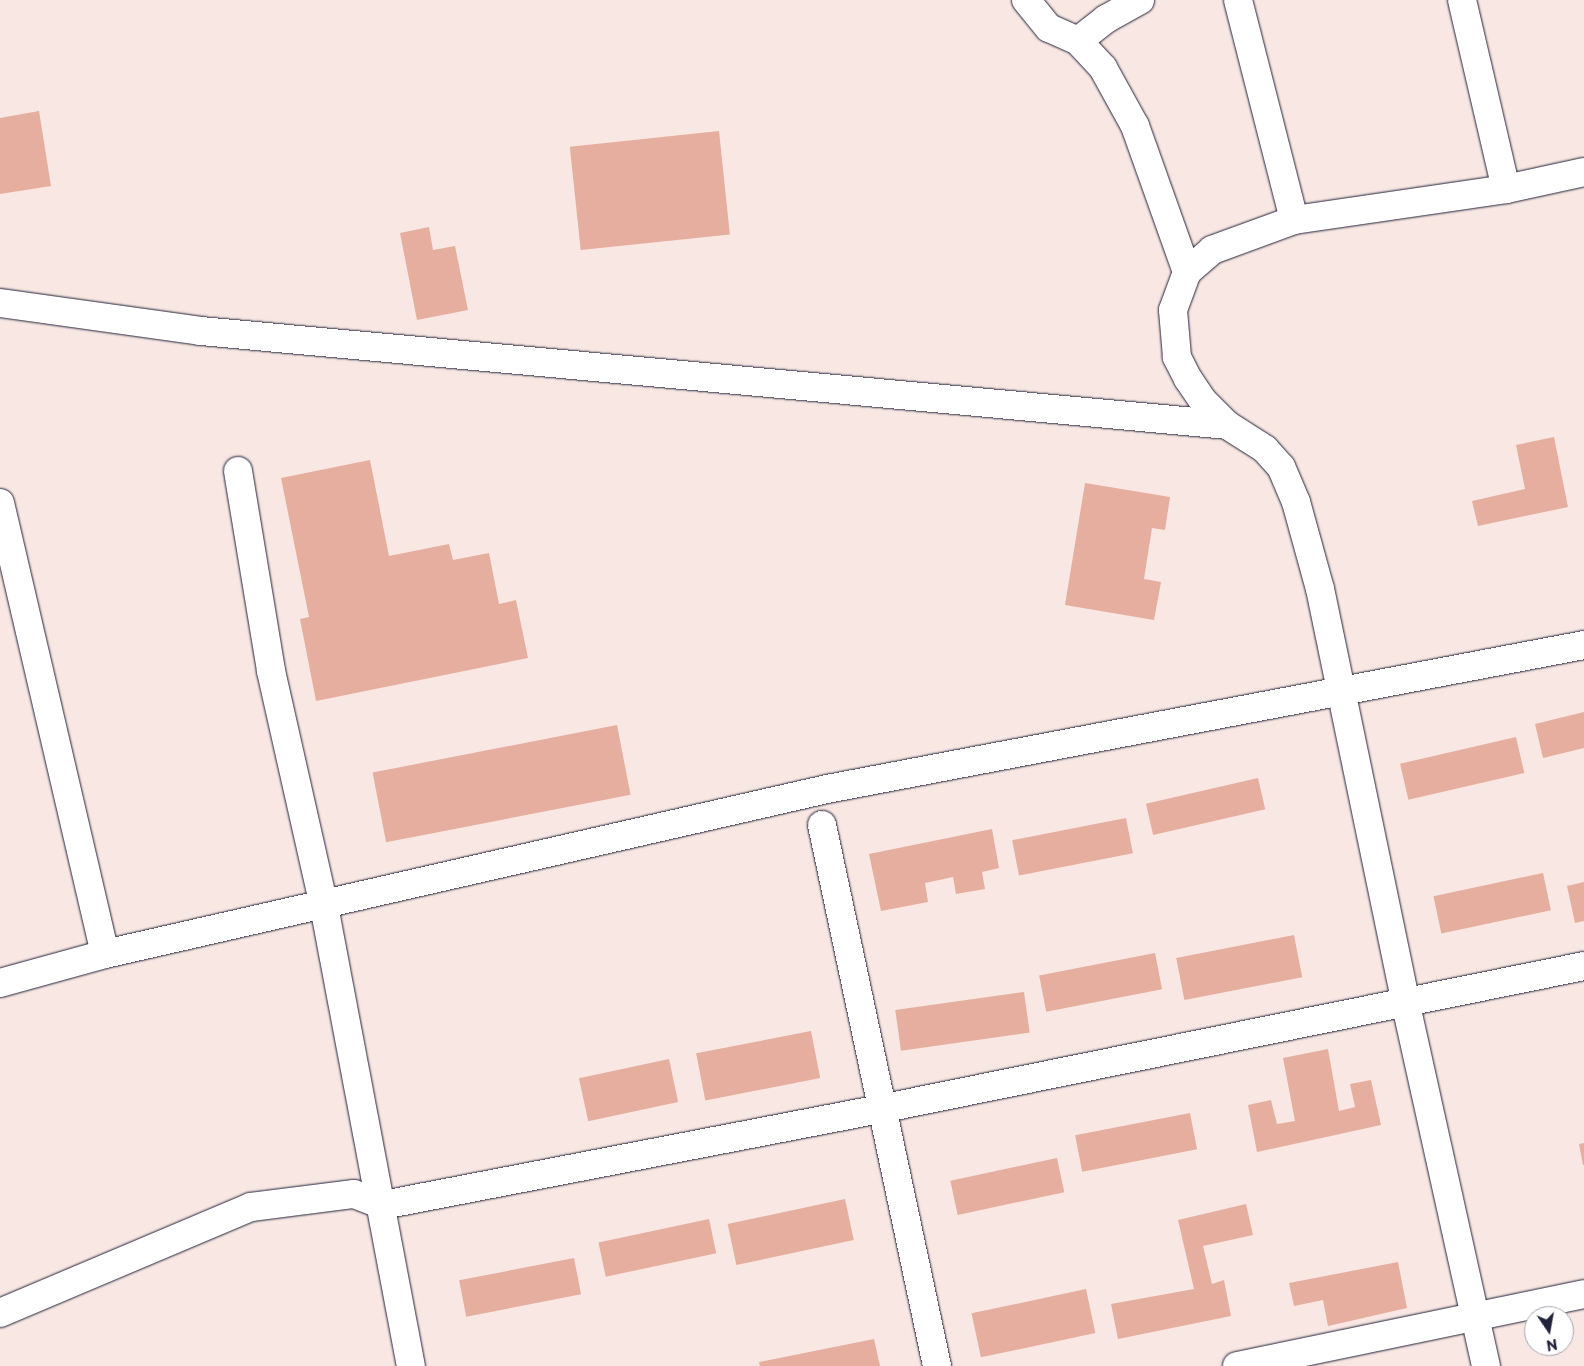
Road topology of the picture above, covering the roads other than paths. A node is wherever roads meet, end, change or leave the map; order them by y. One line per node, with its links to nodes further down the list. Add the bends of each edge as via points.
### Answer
1 (1026, 0): 5 (street, via 1049,28)
2 (1140, 0): 5 (street, via 1106,18)
3 (1238, 0): 8 (street)
4 (1462, 0): 7 (street)
5 (1078, 41): 9 (street, via 1103,68 1135,126)
6 (1584, 172): 7 (street)
7 (1506, 189): 8 (street)
8 (1294, 220): 9 (street, via 1212,250)
9 (1187, 272): 11 (street, via 1173,310 1177,357 1203,401)
10 (0, 303): 11 (street, via 200,331)
11 (1227, 425): 15 (street, via 1265,449 1282,468 1296,502 1320,589)
12 (238, 471): 17 (street, via 271,671)
13 (0, 503): 18 (street)
14 (1584, 645): 15 (street)
15 (1341, 692): 17 (street, via 827,789); 21 (street)
16 (822, 825): 22 (street)
17 (324, 906): 18 (street); 23 (street)
18 (105, 954): 20 (street)
19 (1584, 966): 21 (street)
20 (0, 983)
21 (1406, 1004): 22 (street); 26 (street)
22 (880, 1109): 23 (street); 28 (street)
23 (382, 1205): 25 (street, via 354,1194 251,1207); 27 (street)
24 (1584, 1294): 26 (street)
25 (0, 1313)
26 (1476, 1316): 29 (street); 30 (street)
27 (411, 1366)
28 (936, 1366)
29 (1237, 1366)
30 (1486, 1366)

